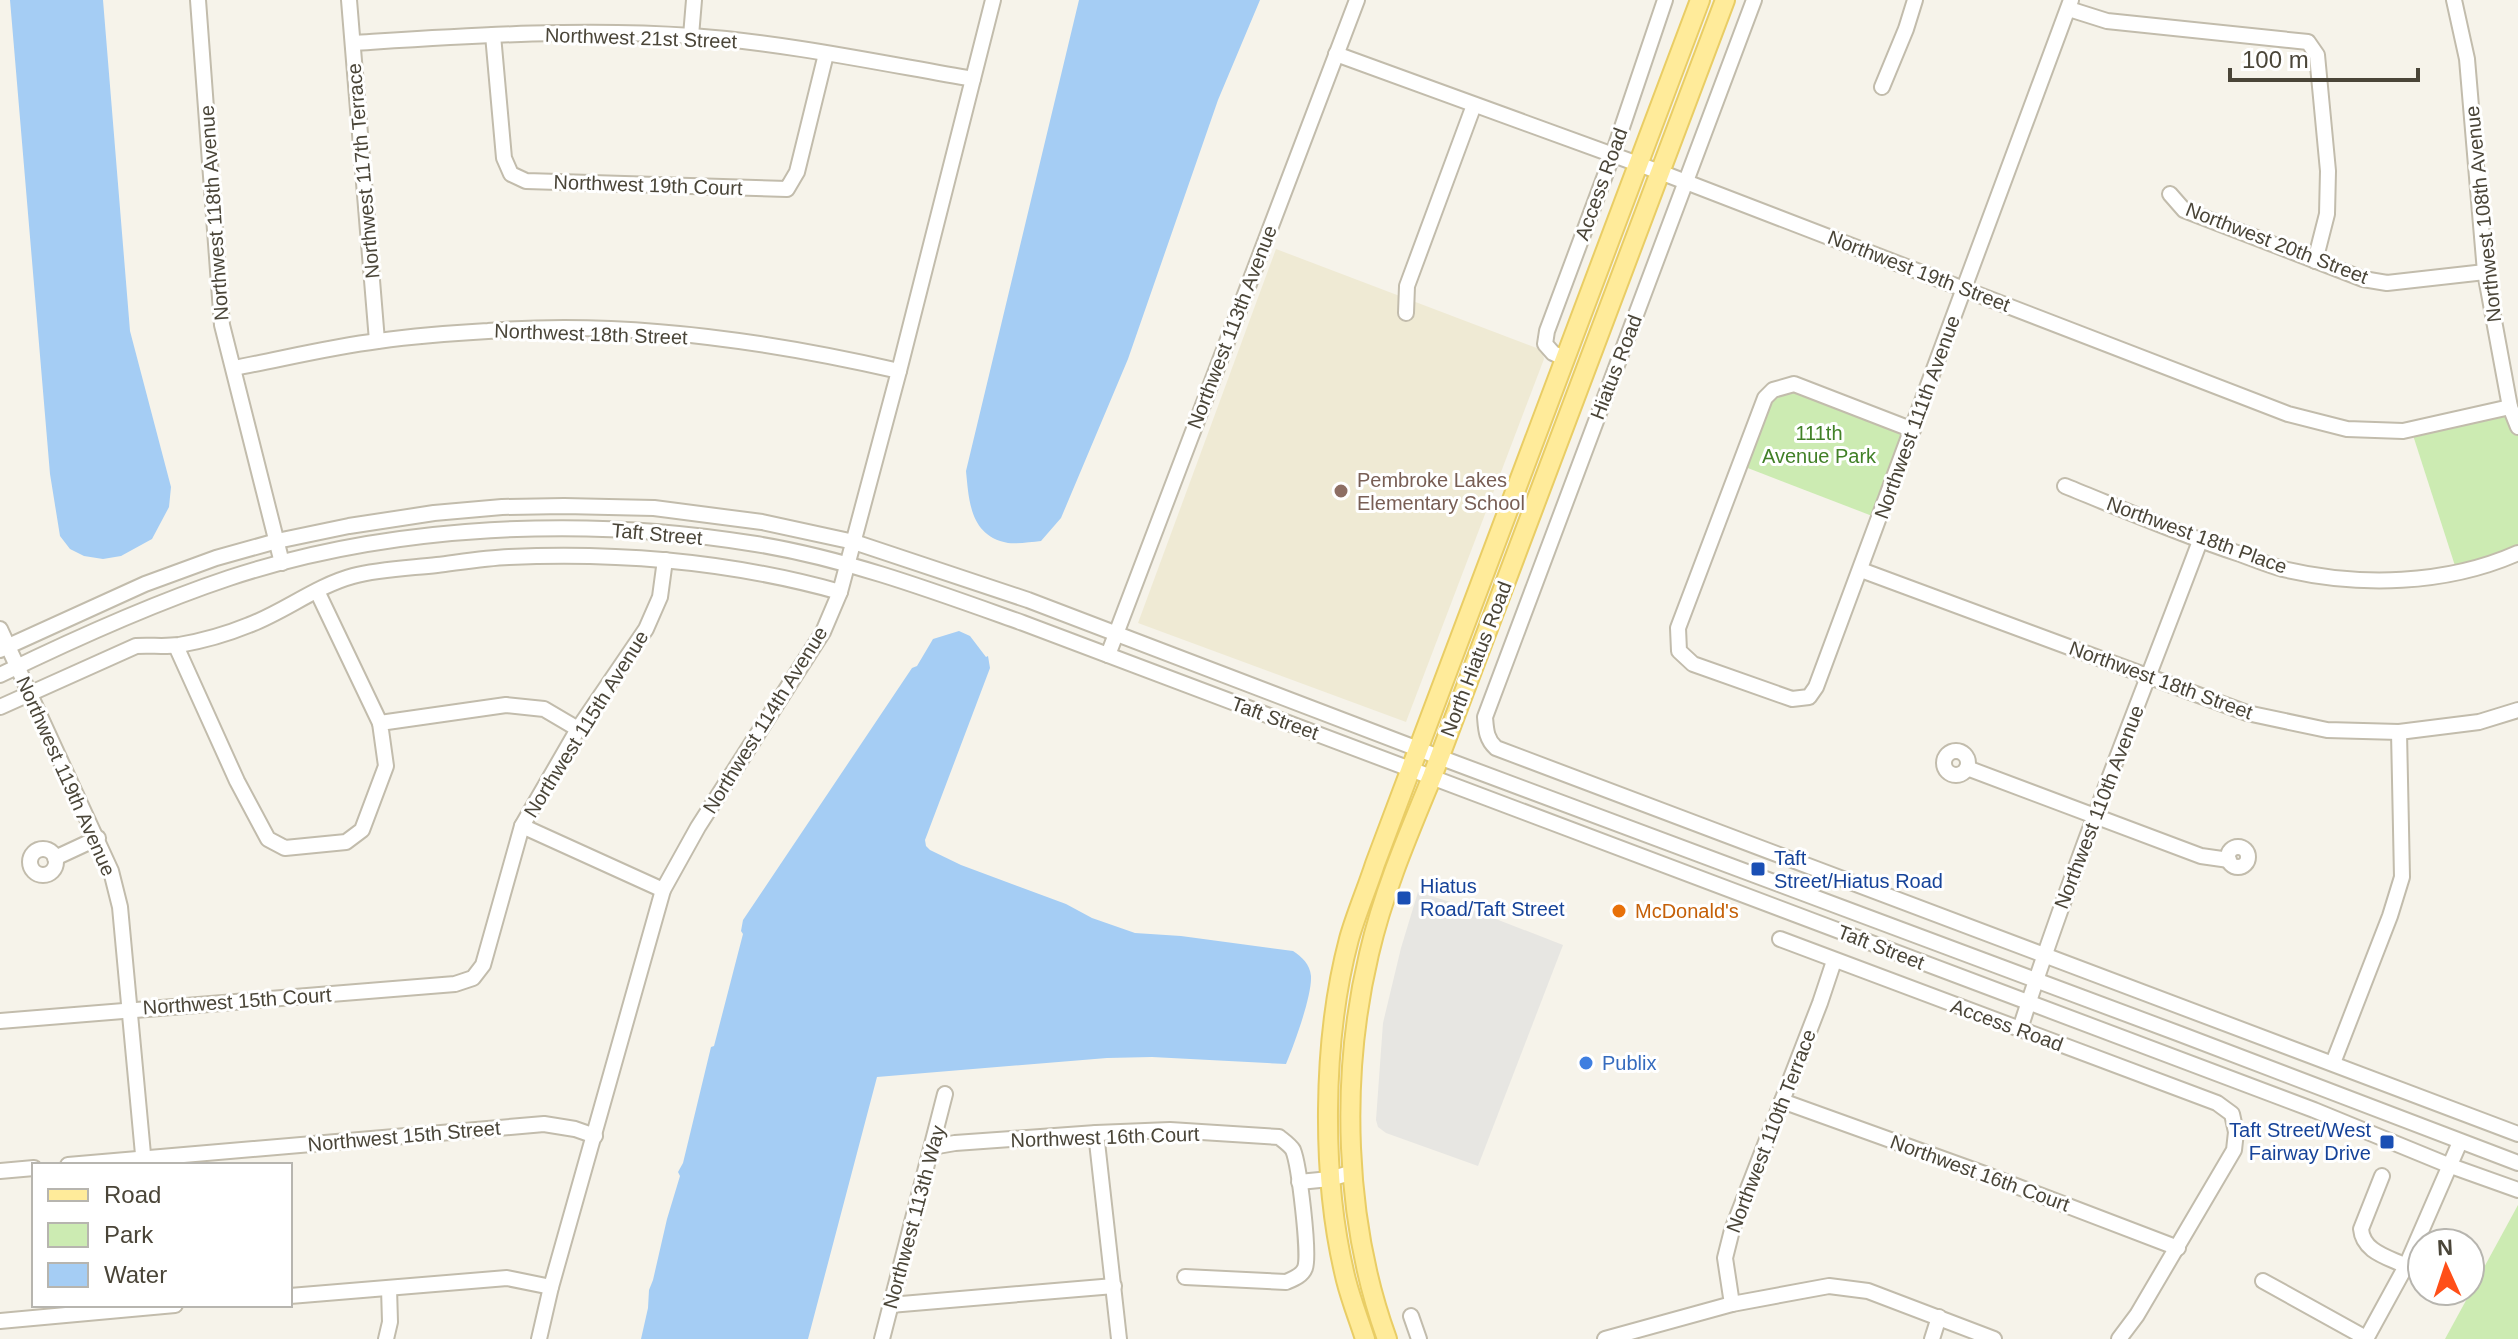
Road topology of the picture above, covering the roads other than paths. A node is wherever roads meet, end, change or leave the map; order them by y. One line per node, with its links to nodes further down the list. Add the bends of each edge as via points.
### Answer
1 (198, 0): 32 (street, Northwest 118th Avenue, via 222,325)
2 (349, 0): 15 (street, Northwest 117th Terrace)
3 (694, 0): 14 (street)
4 (993, 0): 18 (street, Northwest 114th Avenue)
5 (1357, 0): 17 (street, Northwest 113th Avenue)
6 (1665, 0): 21 (street, Access Road)
7 (1700, 0): 22 (main road, North Hiatus Road)
8 (1725, 0): 23 (main road, North Hiatus Road)
9 (1754, 0): 24 (street, Hiatus Road)
10 (1915, 0): 19 (street)
11 (2454, 0): 27 (street, Northwest 108th Avenue, via 2467,59)
12 (2070, 4): 26 (street, via 2107,21 2308,42 2317,55 2328,171 2327,214); 28 (street, Northwest 111th Avenue)
13 (493, 35): 14 (street, Northwest 21st Street); 15 (street, Northwest 21st Street); 16 (street, Northwest 19th Court, via 504,158 511,174 526,181 787,189 797,172)
14 (691, 36): 16 (street, Northwest 21st Street)
15 (353, 43): 30 (street, Northwest 117th Terrace)
16 (826, 54): 18 (street, Northwest 21st Street)
17 (1336, 54): 20 (street, Northwest 19th Street); 53 (street, Northwest 113th Avenue)
18 (973, 79): 33 (street, Northwest 114th Avenue)
19 (1882, 87)
20 (1474, 105): 21 (street, Northwest 19th Street); 29 (street, via 1407,286)
21 (1613, 154): 22 (street, Northwest 19th Street); 31 (street, Access Road, via 1547,331 1545,344)
22 (1639, 164): 23 (street, Northwest 19th Street); 31 (main road, North Hiatus Road)
23 (1660, 172): 24 (street, Northwest 19th Street); 51 (main road, North Hiatus Road)
24 (1686, 182): 28 (street, Northwest 19th Street); 84 (street, Hiatus Road, via 1485,717 1487,735 1496,748)
25 (2170, 194): 26 (street, Northwest 20th Street, via 2184,210)
26 (2315, 261): 27 (street, Northwest 20th Street, via 2387,283)
27 (2485, 272): 34 (street, Northwest 108th Avenue)
28 (1965, 288): 34 (street, Northwest 19th Street, via 2288,414 2347,429 2403,431); 36 (street, Northwest 111th Avenue)
29 (1406, 313)
30 (377, 341): 32 (street, Northwest 18th Street); 33 (street, Northwest 18th Street, via 491,330 657,333 832,355)
31 (1566, 359): 50 (main road, North Hiatus Road)
32 (234, 368): 40 (street, Northwest 118th Avenue)
33 (899, 371): 42 (street, Northwest 114th Avenue)
34 (2510, 407): 35 (street, Northwest 108th Avenue)
35 (2518, 427)
36 (1913, 430): 47 (street, Northwest 111th Avenue); 47 (street, Northwest 111th Avenue, via 1794,384 1773,390 1765,398 1678,628 1679,651 1693,664 1792,699 1809,697)
37 (2065, 486): 41 (street, Northwest 18th Place)
38 (564, 506): 39 (street); 40 (street, Taft Street, via 434,513); 42 (street, Taft Street, via 654,508 762,522)
39 (563, 528): 45 (street, Taft Street, via 437,536); 46 (street, Taft Street, via 756,544)
40 (277, 541): 45 (street, Northwest 118th Avenue); 55 (street, Taft Street, via 145,584)
41 (2200, 541): 43 (street, Northwest 18th Place, via 2283,568 2350,580 2431,578); 60 (street, Northwest 110th Avenue)
42 (854, 542): 46 (street, Northwest 114th Avenue); 53 (street, Taft Street)
43 (2518, 553)
44 (665, 560): 48 (street, via 508,557 353,576); 49 (street, via 740,568); 66 (street, Northwest 115th Avenue, via 660,597 646,629)
45 (282, 563): 57 (street, Taft Street, via 153,606)
46 (848, 564): 49 (street, Northwest 114th Avenue); 56 (street, Taft Street)
47 (1861, 570): 60 (street, Northwest 18th Street)
48 (317, 591): 54 (street, via 250,625); 65 (street)
49 (840, 592): 81 (street, Northwest 114th Avenue, via 823,632)
50 (1471, 609): 51 (main road); 68 (main road, North Hiatus Road)
51 (1492, 617): 69 (main road, North Hiatus Road)
52 (0, 629): 55 (street, Northwest 119th Avenue)
53 (1116, 633): 56 (street, Northwest 113th Avenue); 58 (street, Taft Street)
54 (176, 646): 62 (street, via 136,646); 65 (street, via 268,839 285,848 346,842 362,830 386,766)
55 (4, 648): 57 (street, Northwest 119th Avenue)
56 (1108, 655): 61 (street, Taft Street)
57 (17, 667): 59 (street, Taft Street); 62 (street, Northwest 119th Avenue)
58 (1209, 669): 61 (street); 68 (street, Taft Street)
59 (0, 675)
60 (2149, 677): 67 (street, Northwest 18th Street, via 2247,713 2327,730); 73 (street, Northwest 110th Avenue)
61 (1201, 690): 70 (street, Taft Street)
62 (29, 693): 63 (street); 76 (street, Northwest 119th Avenue)
63 (0, 707)
64 (2518, 710): 67 (street, Northwest 18th Street, via 2479,722)
65 (380, 723): 66 (street, via 506,705 544,709)
66 (578, 729): 75 (street, Northwest 115th Avenue)
67 (2399, 732): 92 (street, via 2402,877)
68 (1420, 748): 69 (street, Taft Street); 70 (main road, North Hiatus Road)
69 (1439, 757): 72 (main road, North Hiatus Road); 74 (street, Taft Street)
70 (1411, 768): 72 (street, Taft Street); 108 (main road, North Hiatus Road, via 1349,940 1329,1076)
71 (1967, 768): 73 (street)
72 (1432, 777): 77 (street, Taft Street); 106 (main road, North Hiatus Road, via 1391,879 1369,953 1355,1027 1349,1103)
73 (2094, 815): 79 (street, via 2201,856); 84 (street, Northwest 110th Avenue)
74 (1621, 825): 77 (street); 80 (street, Taft Street)
75 (522, 826): 81 (street); 86 (street, Northwest 115th Avenue, via 483,965)
76 (98, 838): 78 (street); 89 (street, Northwest 119th Avenue, via 120,907)
77 (1612, 846): 82 (street, Taft Street)
78 (55, 858)
79 (2229, 860)
80 (1747, 872): 82 (street); 87 (street, Taft Street)
81 (663, 890): 97 (street, Northwest 114th Avenue)
82 (1738, 893): 88 (street, Taft Street)
83 (1780, 939): 85 (street, Access Road)
84 (2044, 954): 87 (street, Northwest 110th Avenue); 92 (street)
85 (1834, 961): 91 (street, Access Road); 94 (street, Northwest 110th Terrace)
86 (473, 978): 89 (street, Northwest 15th Court, via 455,984)
87 (2035, 980): 88 (street, Northwest 110th Avenue); 98 (street, Taft Street)
88 (2028, 1003): 91 (street, Northwest 110th Avenue); 103 (street, Taft Street)
89 (129, 1009): 90 (street, Northwest 15th Court); 100 (street, Northwest 119th Avenue)
90 (0, 1021)
91 (2020, 1029): 112 (street, Access Road, via 2217,1103 2232,1114 2234,1150)
92 (2333, 1063): 96 (street)
93 (945, 1094): 99 (street, Northwest 113th Way)
94 (1782, 1101): 112 (street, Northwest 16th Court); 120 (street, Northwest 110th Terrace, via 1725,1258)
95 (1096, 1133): 99 (street, Northwest 16th Court); 109 (street, Northwest 16th Court, via 1170,1130 1279,1137 1293,1151); 116 (street)
96 (2518, 1134)
97 (595, 1136): 100 (street, Northwest 15th Street, via 544,1124); 117 (street, Northwest 114th Avenue)
98 (2460, 1142): 102 (street, Taft Street); 103 (street)
99 (932, 1147): 121 (street, Northwest 113th Way)
100 (144, 1162): 101 (street, Northwest 15th Street)
101 (119, 1163)
102 (2518, 1163)
103 (2448, 1165): 110 (street, Taft Street); 111 (street)
104 (32, 1168): 105 (street)
105 (0, 1171)
106 (1353, 1172): 108 (street); 132 (main road, North Hiatus Road, via 1368,1276)
107 (2382, 1176): 113 (street, via 2362,1238 2368,1248)
108 (1330, 1179): 109 (street); 131 (main road, North Hiatus Road, via 1346,1280)
109 (1299, 1182): 114 (street, via 1306,1253 1300,1276 1286,1282)
110 (2518, 1190)
111 (2422, 1227)
112 (2178, 1248): 137 (street)
113 (2406, 1266): 126 (street)
114 (1185, 1277)
115 (2263, 1281): 126 (street)
116 (1114, 1286): 121 (street); 130 (street)
117 (551, 1287): 118 (street, via 507,1278); 128 (street, Northwest 114th Avenue)
118 (389, 1288): 119 (street); 127 (street)
119 (292, 1296)
120 (1732, 1304): 124 (street, via 1829,1286 1868,1291); 134 (street)
121 (890, 1305): 129 (street, Northwest 113th Way)
122 (145, 1307): 125 (street)
123 (1411, 1316): 133 (street)
124 (1939, 1317): 135 (street); 136 (street)
125 (0, 1321)
126 (2366, 1338)
127 (386, 1339)
128 (539, 1339)
129 (882, 1339)
130 (1119, 1339)
131 (1365, 1339)
132 (1387, 1339)
133 (1419, 1339)
134 (1605, 1339)
135 (1932, 1339)
136 (1994, 1339)
137 (2119, 1339)

